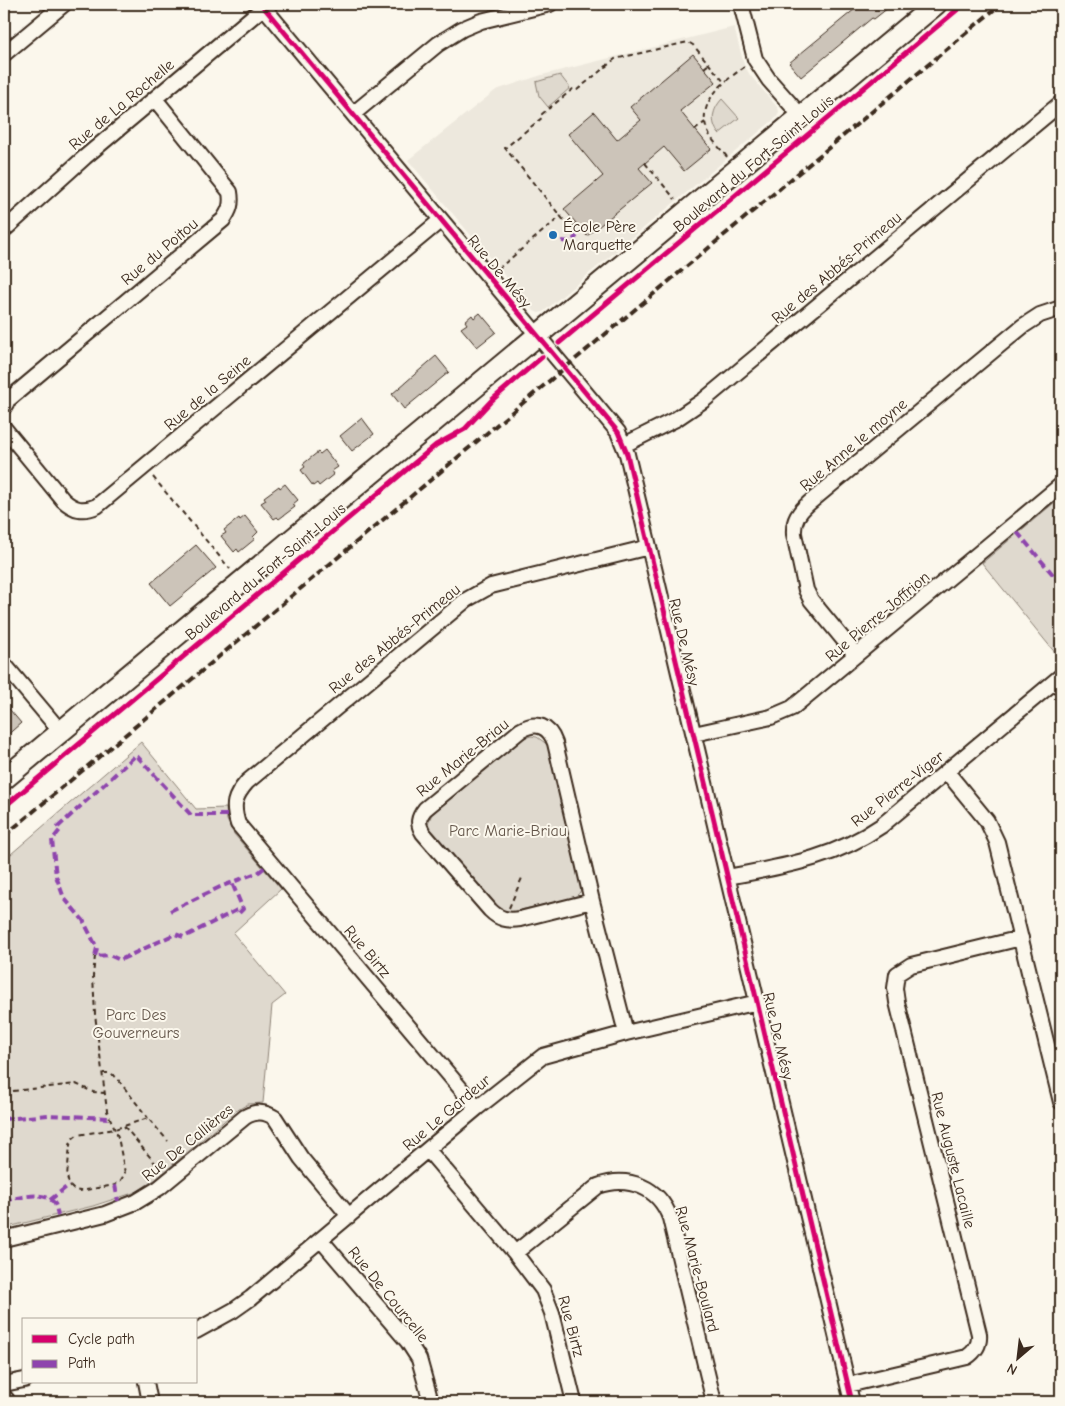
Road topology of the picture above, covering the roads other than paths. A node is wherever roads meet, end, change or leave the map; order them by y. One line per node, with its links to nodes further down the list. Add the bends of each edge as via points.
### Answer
1 (64, 4): 6 (street)
2 (550, 4): 9 (street, via 481,21 462,29 438,44)
3 (741, 4): 10 (street, via 755,59)
4 (936, 4): 10 (street, Boulevard du Fort-Saint-Louis)
5 (262, 6): 7 (street, Rue de La Rochelle); 9 (street, Rue De Mésy)
6 (4, 54)
7 (155, 99): 13 (street, Rue de La Rochelle); 16 (street, Rue du Poitou, via 230,192 229,211 223,220 8,400)
8 (1057, 106): 11 (street); 18 (street, Rue des Abbés-Primeau, via 704,400 676,419)
9 (353, 114): 12 (street, Rue De Mésy)
10 (801, 116): 15 (street, Boulevard du Fort-Saint-Louis)
11 (1061, 121)
12 (441, 220): 15 (street, Rue De Mésy); 17 (street, Rue de la Seine, via 89,510 70,506 57,494)
13 (4, 230)
14 (1061, 308): 21 (street, Rue Anne le moyne, via 1040,315 1023,326 796,518 794,534 808,595)
15 (538, 336): 18 (street, Rue De Mésy, via 618,432); 24 (street, Boulevard du Fort-Saint-Louis)
16 (4, 407)
17 (4, 428)
18 (624, 445): 20 (street, Rue De Mésy)
19 (1061, 485): 21 (street, Rue Pierre-Joffrion)
20 (649, 547): 25 (street, Rue De Mésy); 28 (street, Rue des Abbés-Primeau, via 479,591 247,782 238,792)
21 (856, 656): 25 (street, Rue Pierre-Joffrion, via 785,712)
22 (4, 664): 24 (street)
23 (1061, 677): 26 (street, Rue Pierre-Viger)
24 (61, 732): 27 (street, Boulevard du Fort-Saint-Louis)
25 (694, 734): 29 (street, Rue De Mésy)
26 (946, 772): 29 (street, Rue Pierre-Viger, via 881,826 848,846 815,858); 31 (street, via 993,832)
27 (4, 779)
28 (235, 814): 35 (street, Rue Birtz, via 238,824)
29 (728, 877): 32 (street, Rue De Mésy)
30 (592, 901): 30 (street, Rue Marie-Briau, via 555,742 547,729 540,725 521,730 425,809 418,820 424,833 490,910 504,920); 33 (street, Rue Marie-Briau)
31 (1021, 938): 34 (street); 45 (street, Rue Auguste Lacaille, via 910,965 897,974 895,981 897,1002 979,1334 978,1344 967,1357)
32 (758, 1002): 33 (street, Rue Le Gardeur); 45 (street, Rue De Mésy)
33 (626, 1033): 35 (street, Rue Le Gardeur, via 543,1056)
34 (1061, 1102)
35 (477, 1108): 36 (street, Rue Le Gardeur)
36 (428, 1150): 37 (street, Rue Le Gardeur); 40 (street, Rue Birtz)
37 (349, 1216): 38 (street, Rue De Callières, via 301,1158 275,1118 257,1112 245,1117 159,1188 136,1202 105,1214); 39 (street, Rue Le Gardeur)
38 (4, 1239)
39 (321, 1240): 41 (street, Rue Le Gardeur, via 240,1306); 47 (street, Rue De Courcelle, via 408,1342 419,1359)
40 (515, 1253): 48 (street, Rue Birtz, via 548,1300); 49 (street, Rue Marie-Boulard, via 598,1186 622,1181 647,1188 664,1204 670,1218)
41 (198, 1330)
42 (22, 1380): 43 (street)
43 (4, 1384)
44 (146, 1384): 46 (street)
45 (848, 1385): 50 (street, Rue De Mésy)
46 (150, 1402)
47 (431, 1402)
48 (574, 1402)
49 (714, 1402)
50 (852, 1402)

